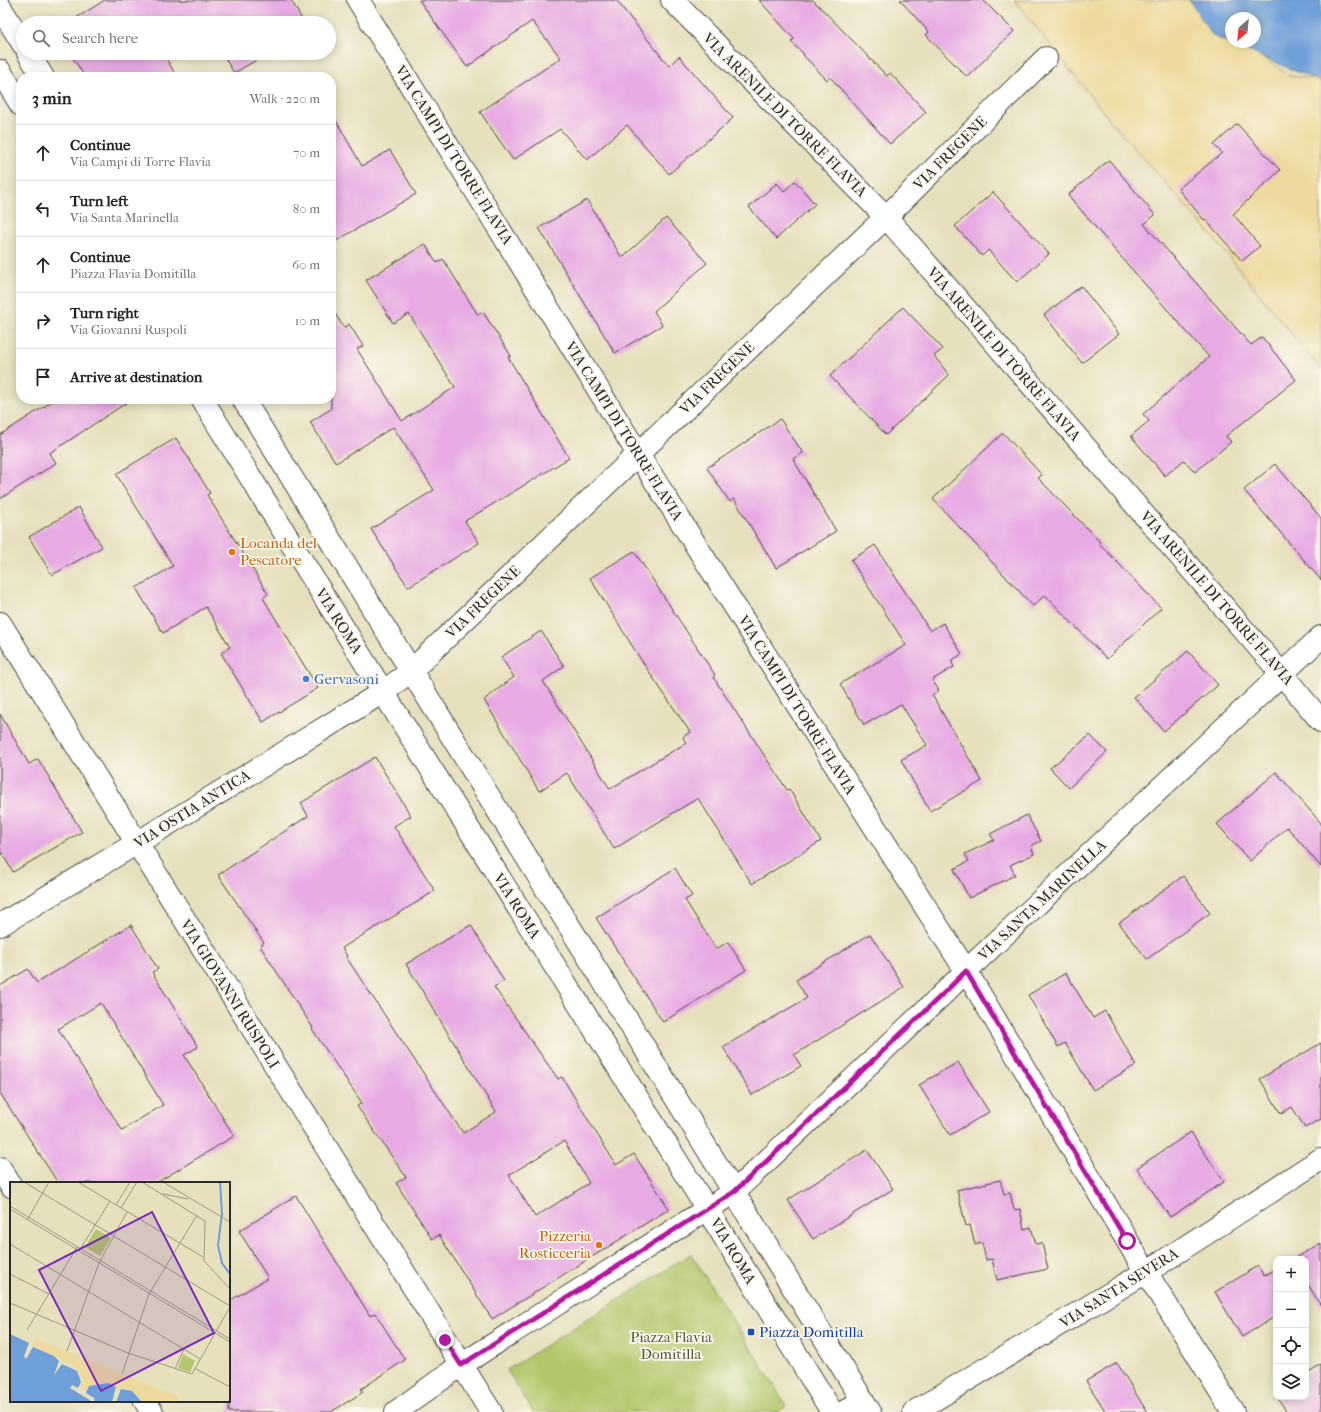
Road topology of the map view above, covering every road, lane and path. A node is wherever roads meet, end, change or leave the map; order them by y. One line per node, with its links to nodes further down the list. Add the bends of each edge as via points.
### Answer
1 (358, 0): 13 (street, VIA CAMPI DI TORRE FLAVIA)
2 (672, 0): 10 (street, VIA ARENILE DI TORRE FLAVIA)
3 (0, 7): 4 (street)
4 (16, 33)
5 (1046, 58): 10 (street, VIA FREGENE)
6 (32, 60): 8 (street)
7 (0, 71): 9 (street)
8 (40, 72)
9 (16, 97)
10 (886, 217): 13 (street, VIA FREGENE); 17 (street, VIA ARENILE DI TORRE FLAVIA)
11 (205, 404): 18 (street, VIA ROMA)
12 (246, 404): 16 (street, VIA ROMA)
13 (638, 454): 16 (street, VIA FREGENE); 22 (street, VIA CAMPI DI TORRE FLAVIA)
14 (0, 623): 20 (street, VIA GIOVANNI RUSPOLI)
15 (1321, 636): 17 (street, VIA SANTA MARINELLA)
16 (412, 671): 18 (street, VIA FREGENE); 26 (street, VIA ROMA)
17 (1281, 673): 19 (street, VIA ARENILE DI TORRE FLAVIA); 22 (street, VIA SANTA MARINELLA)
18 (383, 692): 20 (street, VIA OSTIA ANTICA); 27 (street, VIA ROMA)
19 (1321, 721)
20 (137, 843): 21 (street, VIA OSTIA ANTICA); 29 (street, VIA GIOVANNI RUSPOLI)
21 (0, 925)
22 (966, 971): 26 (street, VIA SANTA MARINELLA); 28 (street, VIA CAMPI DI TORRE FLAVIA)
23 (1321, 1159): 28 (street, VIA SANTA SEVERA)
24 (0, 1168): 25 (street)
25 (10, 1184)
26 (734, 1192): 27 (street, VIA SANTA MARINELLA); 31 (street, VIA ROMA)
27 (707, 1209): 29 (street); 35 (street, VIA ROMA)
28 (1146, 1272): 37 (street, VIA SANTA SEVERA); 38 (street, VIA CAMPI DI TORRE FLAVIA)
29 (461, 1365): 33 (street); 34 (street)
30 (146, 1402): 32 (street)
31 (867, 1406): 36 (street)
32 (152, 1412)
33 (396, 1412)
34 (491, 1412)
35 (832, 1412)
36 (844, 1412)
37 (914, 1412)
38 (1233, 1412)

